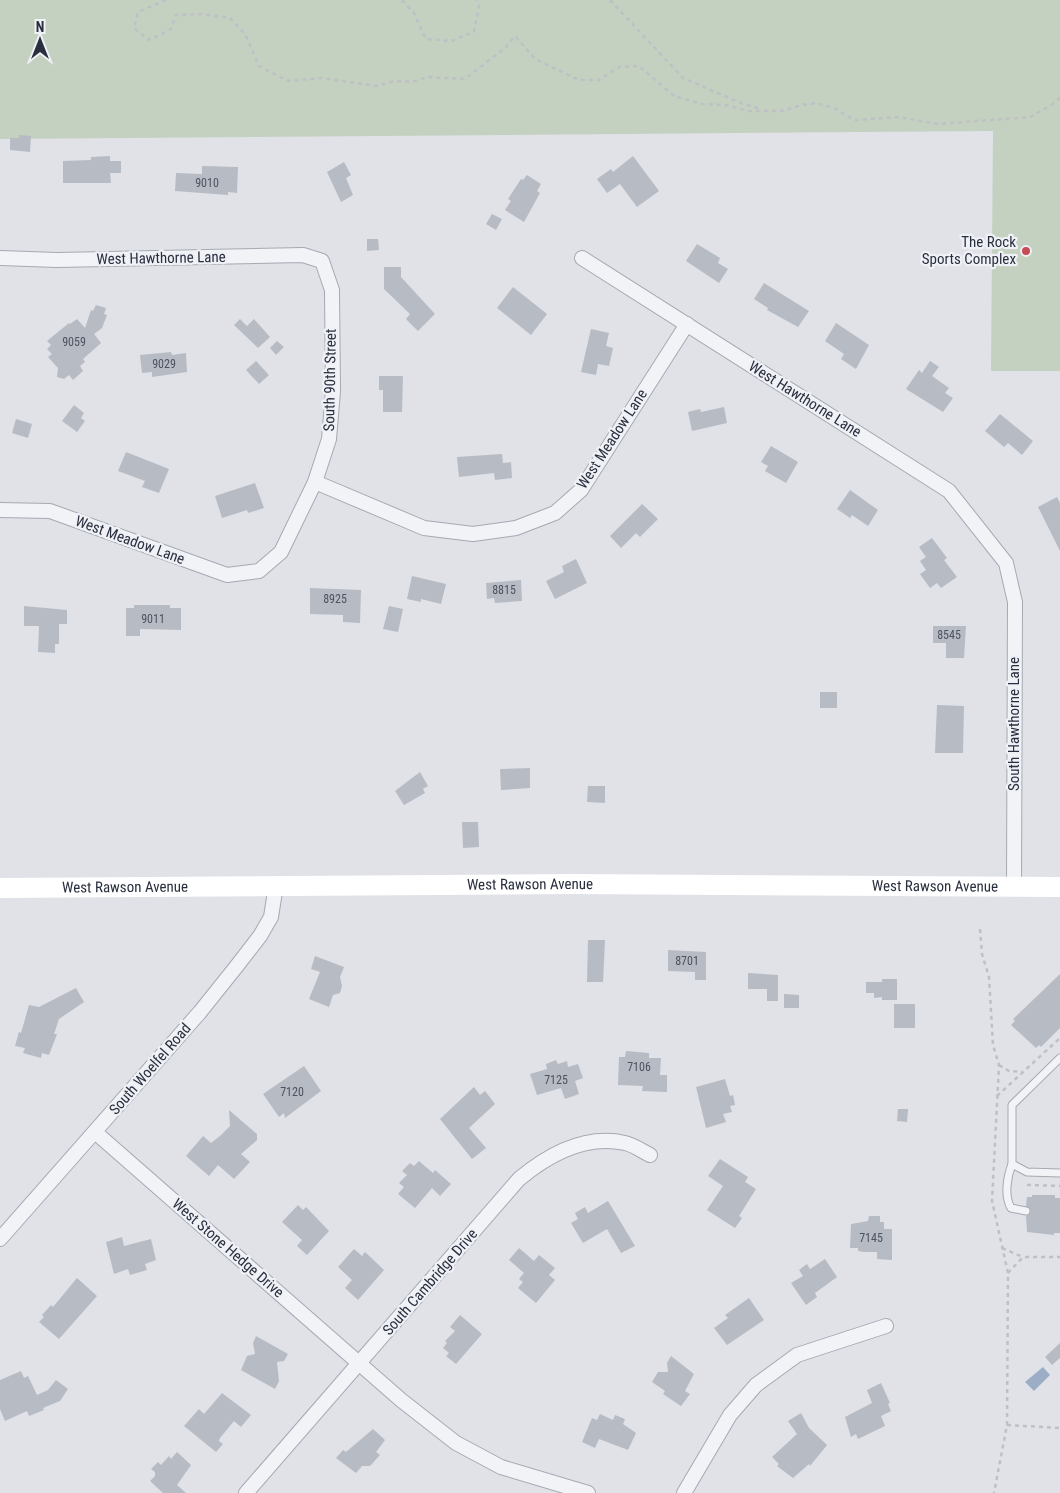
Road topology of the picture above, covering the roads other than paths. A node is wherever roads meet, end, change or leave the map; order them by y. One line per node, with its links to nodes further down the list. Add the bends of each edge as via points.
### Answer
1 (0, 258): 3 (street, West Hawthorne Lane, via 57,260 303,255)
2 (582, 258): 4 (street, West Hawthorne Lane)
3 (322, 261): 5 (street, South 90th Street, via 332,290 333,392 329,439)
4 (687, 324): 5 (street, West Meadow Lane, via 581,490 555,514 516,528 473,534 424,528); 7 (street, West Hawthorne Lane, via 949,491)
5 (316, 482): 8 (street, South 90th Street, via 280,552)
6 (0, 510): 8 (street, West Meadow Lane, via 50,511 228,575)
7 (1006, 563): 10 (street, South Hawthorne Lane, via 1015,602)
8 (259, 571)
9 (276, 885): 10 (main road, West Rawson Avenue); 12 (main road, West Rawson Avenue); 14 (street, South Woelfel Road, via 271,917 260,936 200,1012)
10 (1014, 886): 11 (main road, West Rawson Avenue)
11 (1060, 887)
12 (0, 888)
13 (1060, 1058): 16 (lane, via 1012,1105)
14 (95, 1132): 19 (street, South Woelfel Road); 21 (street, West Stone Hedge Drive)
15 (650, 1155): 21 (street, South Cambridge Drive, via 627,1143 599,1140 568,1147 533,1167 519,1179)
16 (1012, 1164): 17 (lane, via 1027,1172); 18 (lane, via 1008,1174 1008,1202 1011,1208)
17 (1060, 1173)
18 (1026, 1211)
19 (0, 1239)
20 (886, 1326): 24 (street, via 797,1355 756,1385 730,1415)
21 (360, 1364): 22 (street, South Cambridge Drive); 23 (street, West Stone Hedge Drive, via 456,1443 501,1467)
22 (246, 1493)
23 (588, 1493)
24 (684, 1493)

